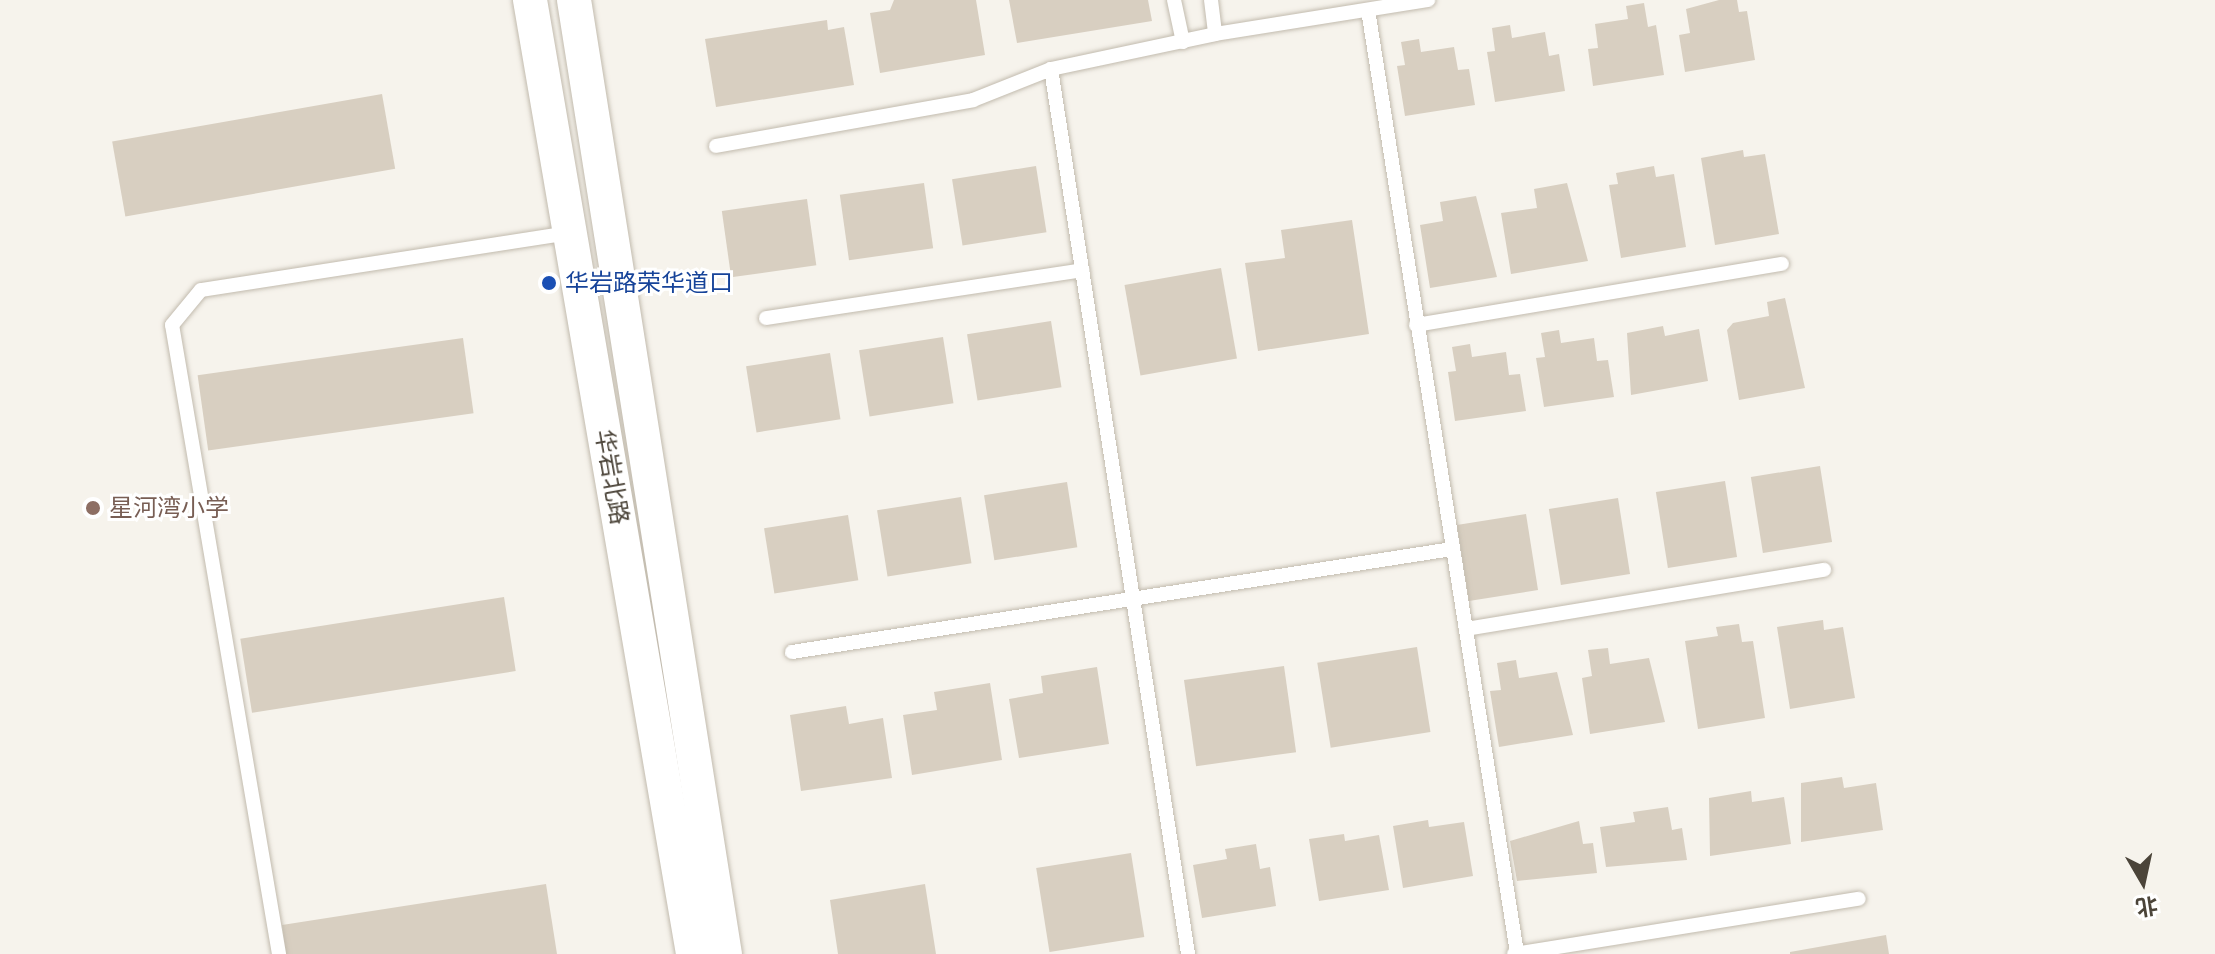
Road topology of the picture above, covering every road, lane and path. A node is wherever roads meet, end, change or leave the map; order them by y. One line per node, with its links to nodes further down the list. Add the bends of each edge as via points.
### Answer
1 (530, 0): 11 (street, 华岩北路)
2 (574, 0): 24 (street, 华岩北路)
3 (1174, 0): 8 (lane)
4 (1211, 0): 7 (lane)
5 (1428, 0): 6 (lane)
6 (1368, 10): 7 (lane); 15 (lane)
7 (1215, 34): 8 (lane)
8 (1183, 42): 9 (lane)
9 (1051, 69): 10 (lane, via 973,100); 13 (lane)
10 (716, 146)
11 (570, 233): 22 (lane, via 201,290 172,325); 23 (street, 华岩北路)
12 (1782, 264): 15 (lane)
13 (1082, 270): 14 (lane); 18 (lane)
14 (766, 318)
15 (1416, 325): 16 (lane)
16 (1452, 549): 18 (lane); 19 (lane)
17 (1824, 570): 19 (lane)
18 (1133, 596): 20 (lane); 25 (lane)
19 (1466, 629): 26 (lane)
20 (792, 652)
21 (1859, 899): 26 (lane)
22 (279, 954)
23 (693, 954)
24 (725, 954)
25 (1188, 954)
26 (1515, 954)

